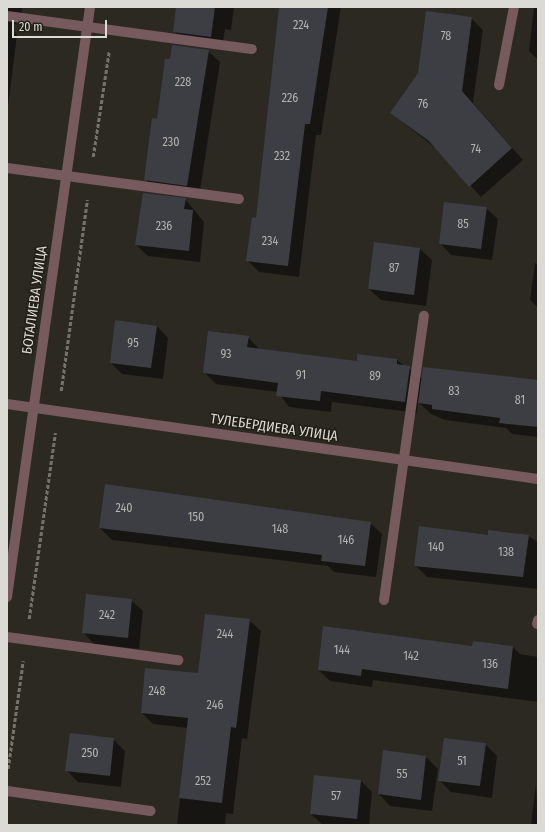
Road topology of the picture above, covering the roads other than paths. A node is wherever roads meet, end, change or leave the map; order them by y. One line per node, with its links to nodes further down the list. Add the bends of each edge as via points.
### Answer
1 (90, 7): 4 (street, БОТАЛИЕВА УЛИЦА)
2 (514, 7): 6 (street)
3 (7, 16): 4 (street)
4 (87, 27): 5 (street); 8 (street, БОТАЛИЕВА УЛИЦА)
5 (252, 49)
6 (499, 85)
7 (7, 168): 8 (street)
8 (66, 176): 9 (street); 12 (street, БОТАЛИЕВА УЛИЦА)
9 (239, 199)
10 (424, 316): 13 (street)
11 (7, 404): 12 (street, ТУЛЕБЕРДИЕВА УЛИЦА)
12 (34, 408): 13 (street, ТУЛЕБЕРДИЕВА УЛИЦА); 15 (street, БОТАЛИЕВА УЛИЦА)
13 (404, 460): 14 (street, ТУЛЕБЕРДИЕВА УЛИЦА); 16 (street)
14 (538, 479)
15 (7, 597)
16 (384, 600)
17 (7, 637): 18 (street)
18 (178, 660)
19 (7, 791): 20 (street)
20 (151, 811)

